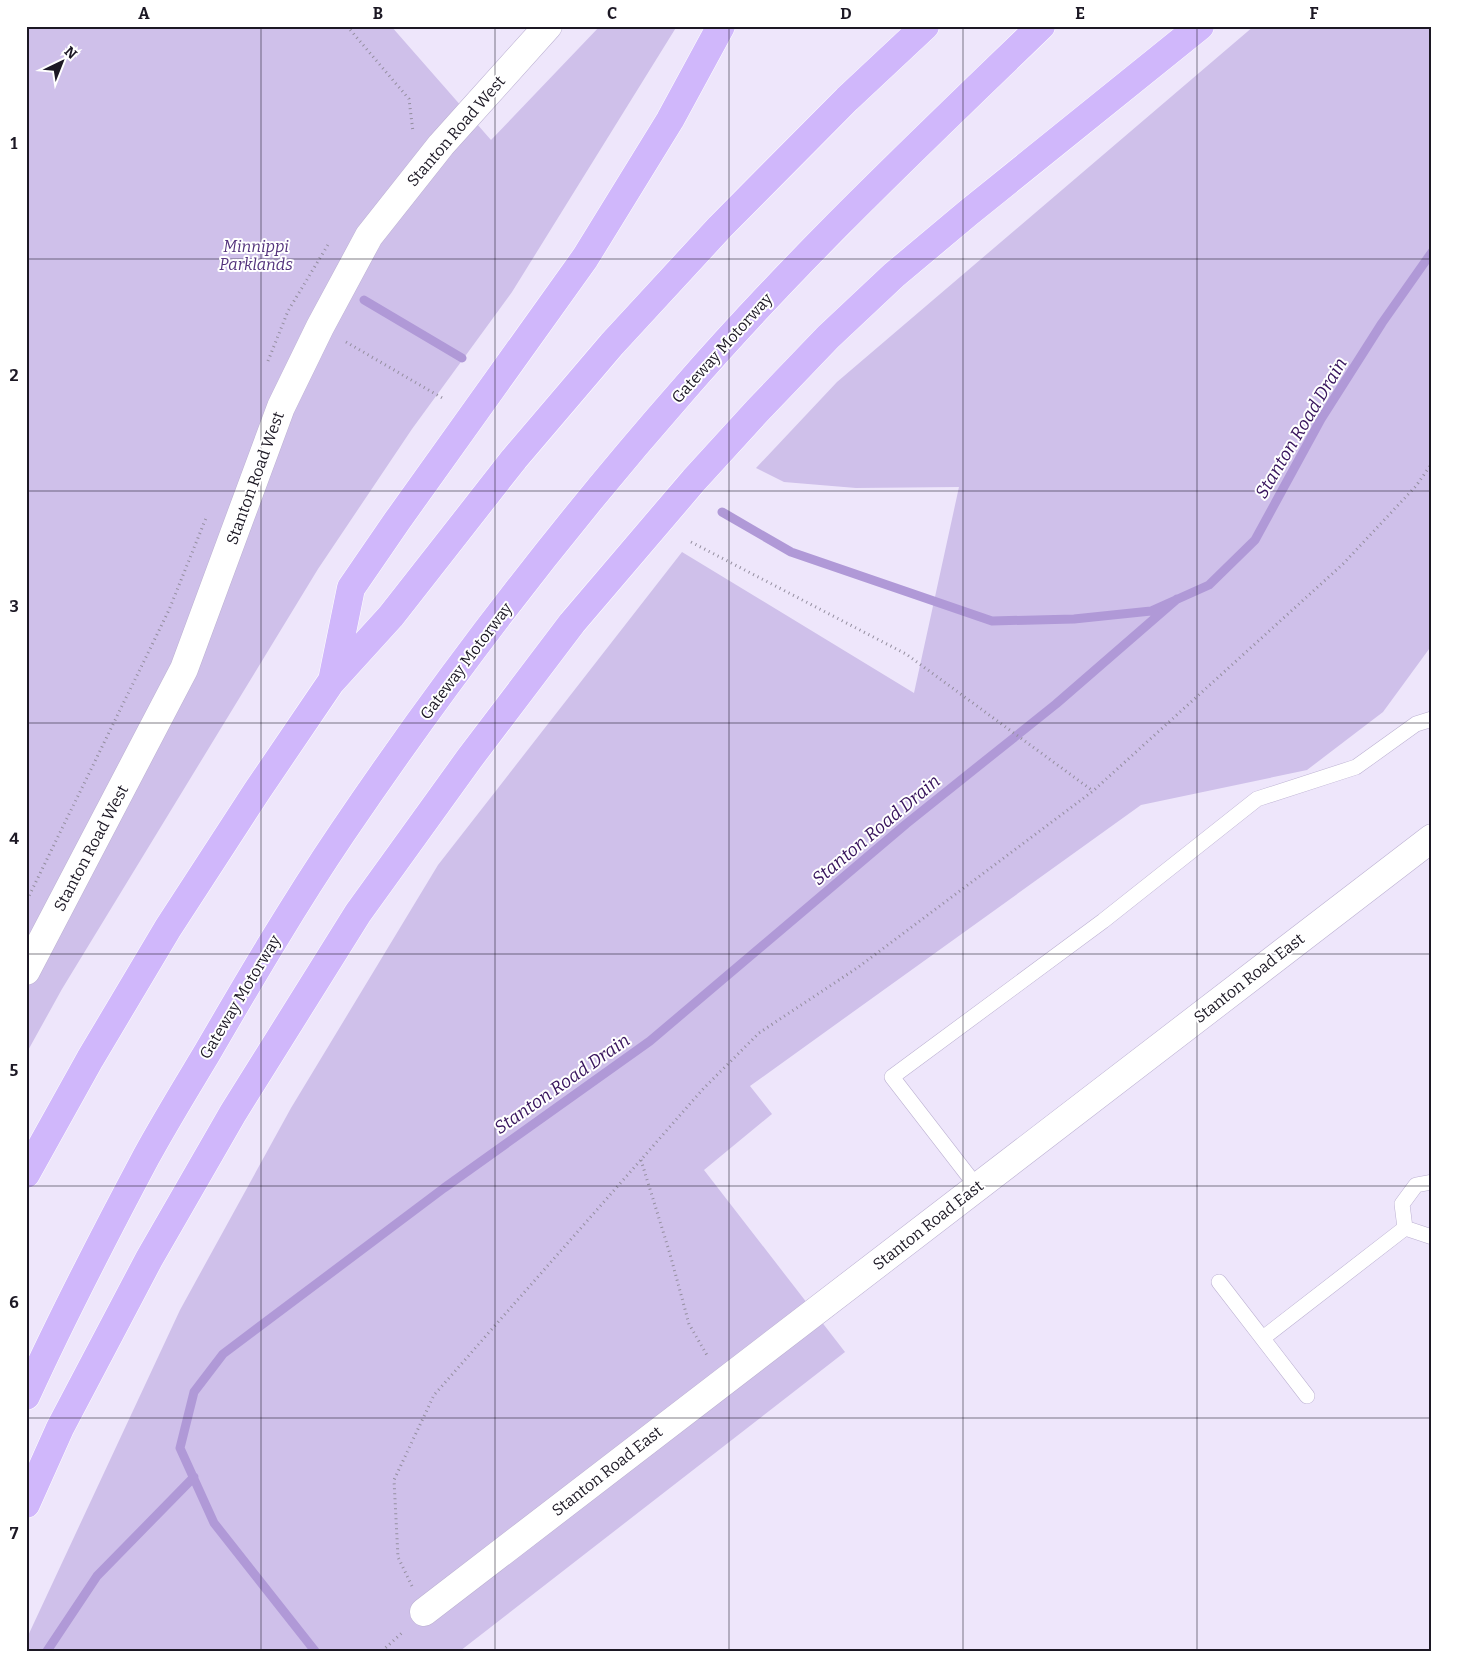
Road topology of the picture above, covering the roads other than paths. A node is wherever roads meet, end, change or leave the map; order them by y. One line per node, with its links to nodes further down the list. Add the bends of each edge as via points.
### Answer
1 (548, 26): 9 (street, Stanton Road West, via 441,145 369,236 281,407 184,668)
2 (721, 26): 6 (highway, via 665,128 586,258 351,588)
3 (926, 26): 6 (highway, via 847,99 720,227 612,344 514,459 391,616)
4 (1040, 26): 17 (highway, Gateway Motorway, via 866,196 685,387 590,500 461,664 341,834 250,980 147,1154)
5 (1200, 26): 19 (highway, via 968,213 894,275 828,337 694,480 572,623 358,913 233,1113 144,1268 60,1428)
6 (332, 682): 10 (highway, via 168,928)
7 (1432, 719): 12 (lane, via 1416,724 1356,767 1257,799 1103,921 892,1077)
8 (1432, 838): 12 (street, Stanton Road East)
9 (26, 971)
10 (26, 1174)
11 (1432, 1182): 13 (lane, via 1416,1185 1402,1204)
12 (977, 1187): 20 (street, Stanton Road East)
13 (1405, 1228): 14 (lane); 16 (lane)
14 (1432, 1237)
15 (1218, 1282): 16 (lane)
16 (1263, 1338): 18 (lane)
17 (26, 1396)
18 (1307, 1396)
19 (26, 1504)
20 (424, 1612)

